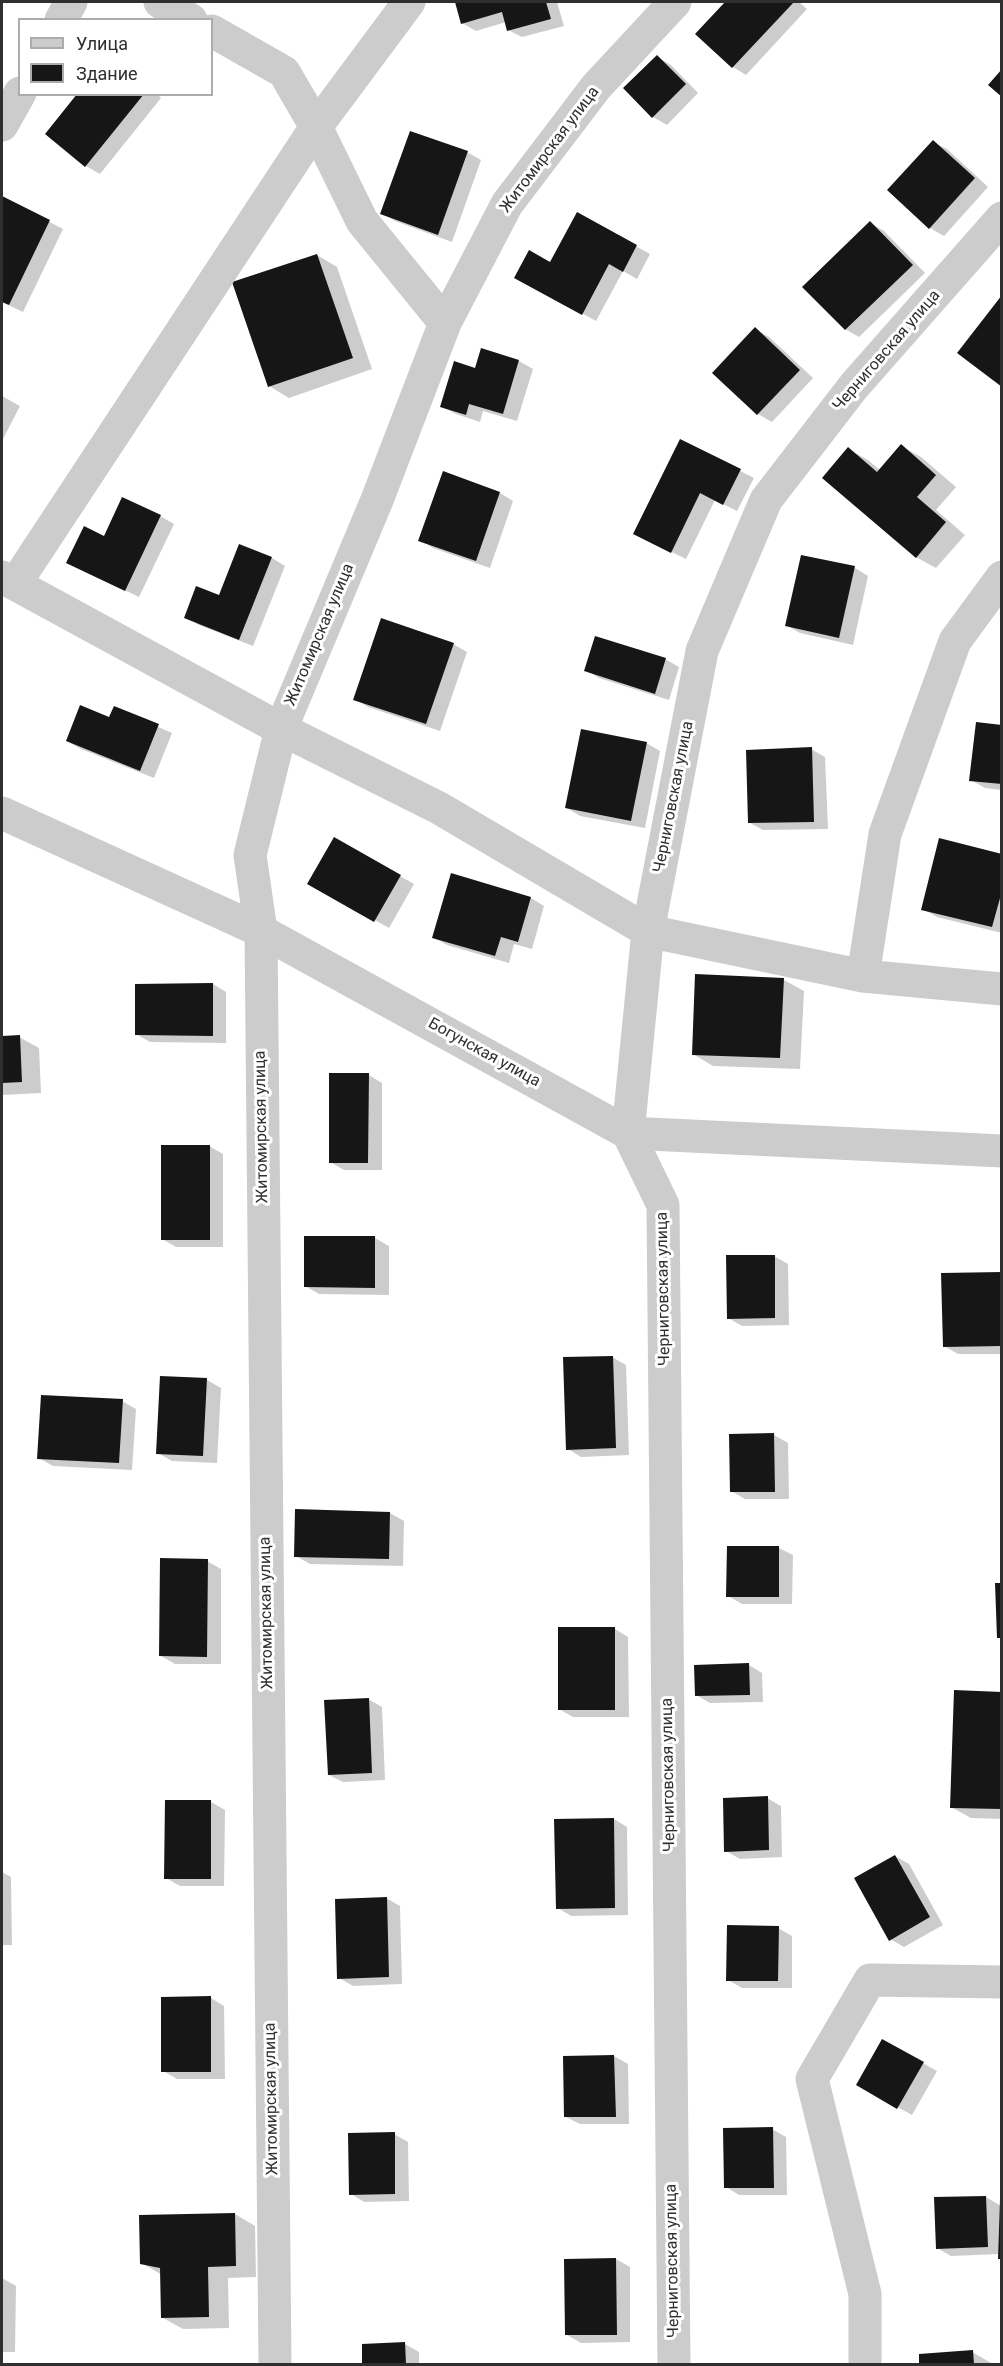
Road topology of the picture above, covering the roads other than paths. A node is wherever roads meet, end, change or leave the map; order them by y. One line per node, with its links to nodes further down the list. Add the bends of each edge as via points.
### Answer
1 (71, 2): 5 (street)
2 (160, 2): 6 (street)
3 (409, 2): 10 (street)
4 (675, 2): 12 (street, Житомирская улица, via 596,87 507,204)
5 (62, 18)
6 (188, 18)
7 (213, 32): 10 (street, via 284,72)
8 (18, 96): 9 (street)
9 (2, 125)
10 (316, 127): 12 (street, via 362,222); 14 (street)
11 (1002, 218): 18 (street, Черниговская улица, via 854,386 766,500 702,651)
12 (445, 323): 15 (street, Житомирская улица, via 377,500)
13 (1002, 577): 19 (street, via 955,641 885,834)
14 (8, 580): 15 (street)
15 (281, 729): 17 (street, Житомирская улица, via 250,855); 18 (street, via 439,808)
16 (2, 813): 17 (street, Богунская улица)
17 (261, 931): 21 (street, Богунская улица); 24 (street, Житомирская улица)
18 (648, 931): 19 (street); 21 (street, Черниговская улица)
19 (863, 976): 20 (street)
20 (1002, 989)
21 (628, 1132): 22 (street, Богунская улица); 25 (street, Черниговская улица, via 663,1205)
22 (1002, 1151)
23 (1002, 1982): 26 (street, via 870,1980 812,2079 865,2294)
24 (275, 2364)
25 (674, 2364)
26 (865, 2364)

